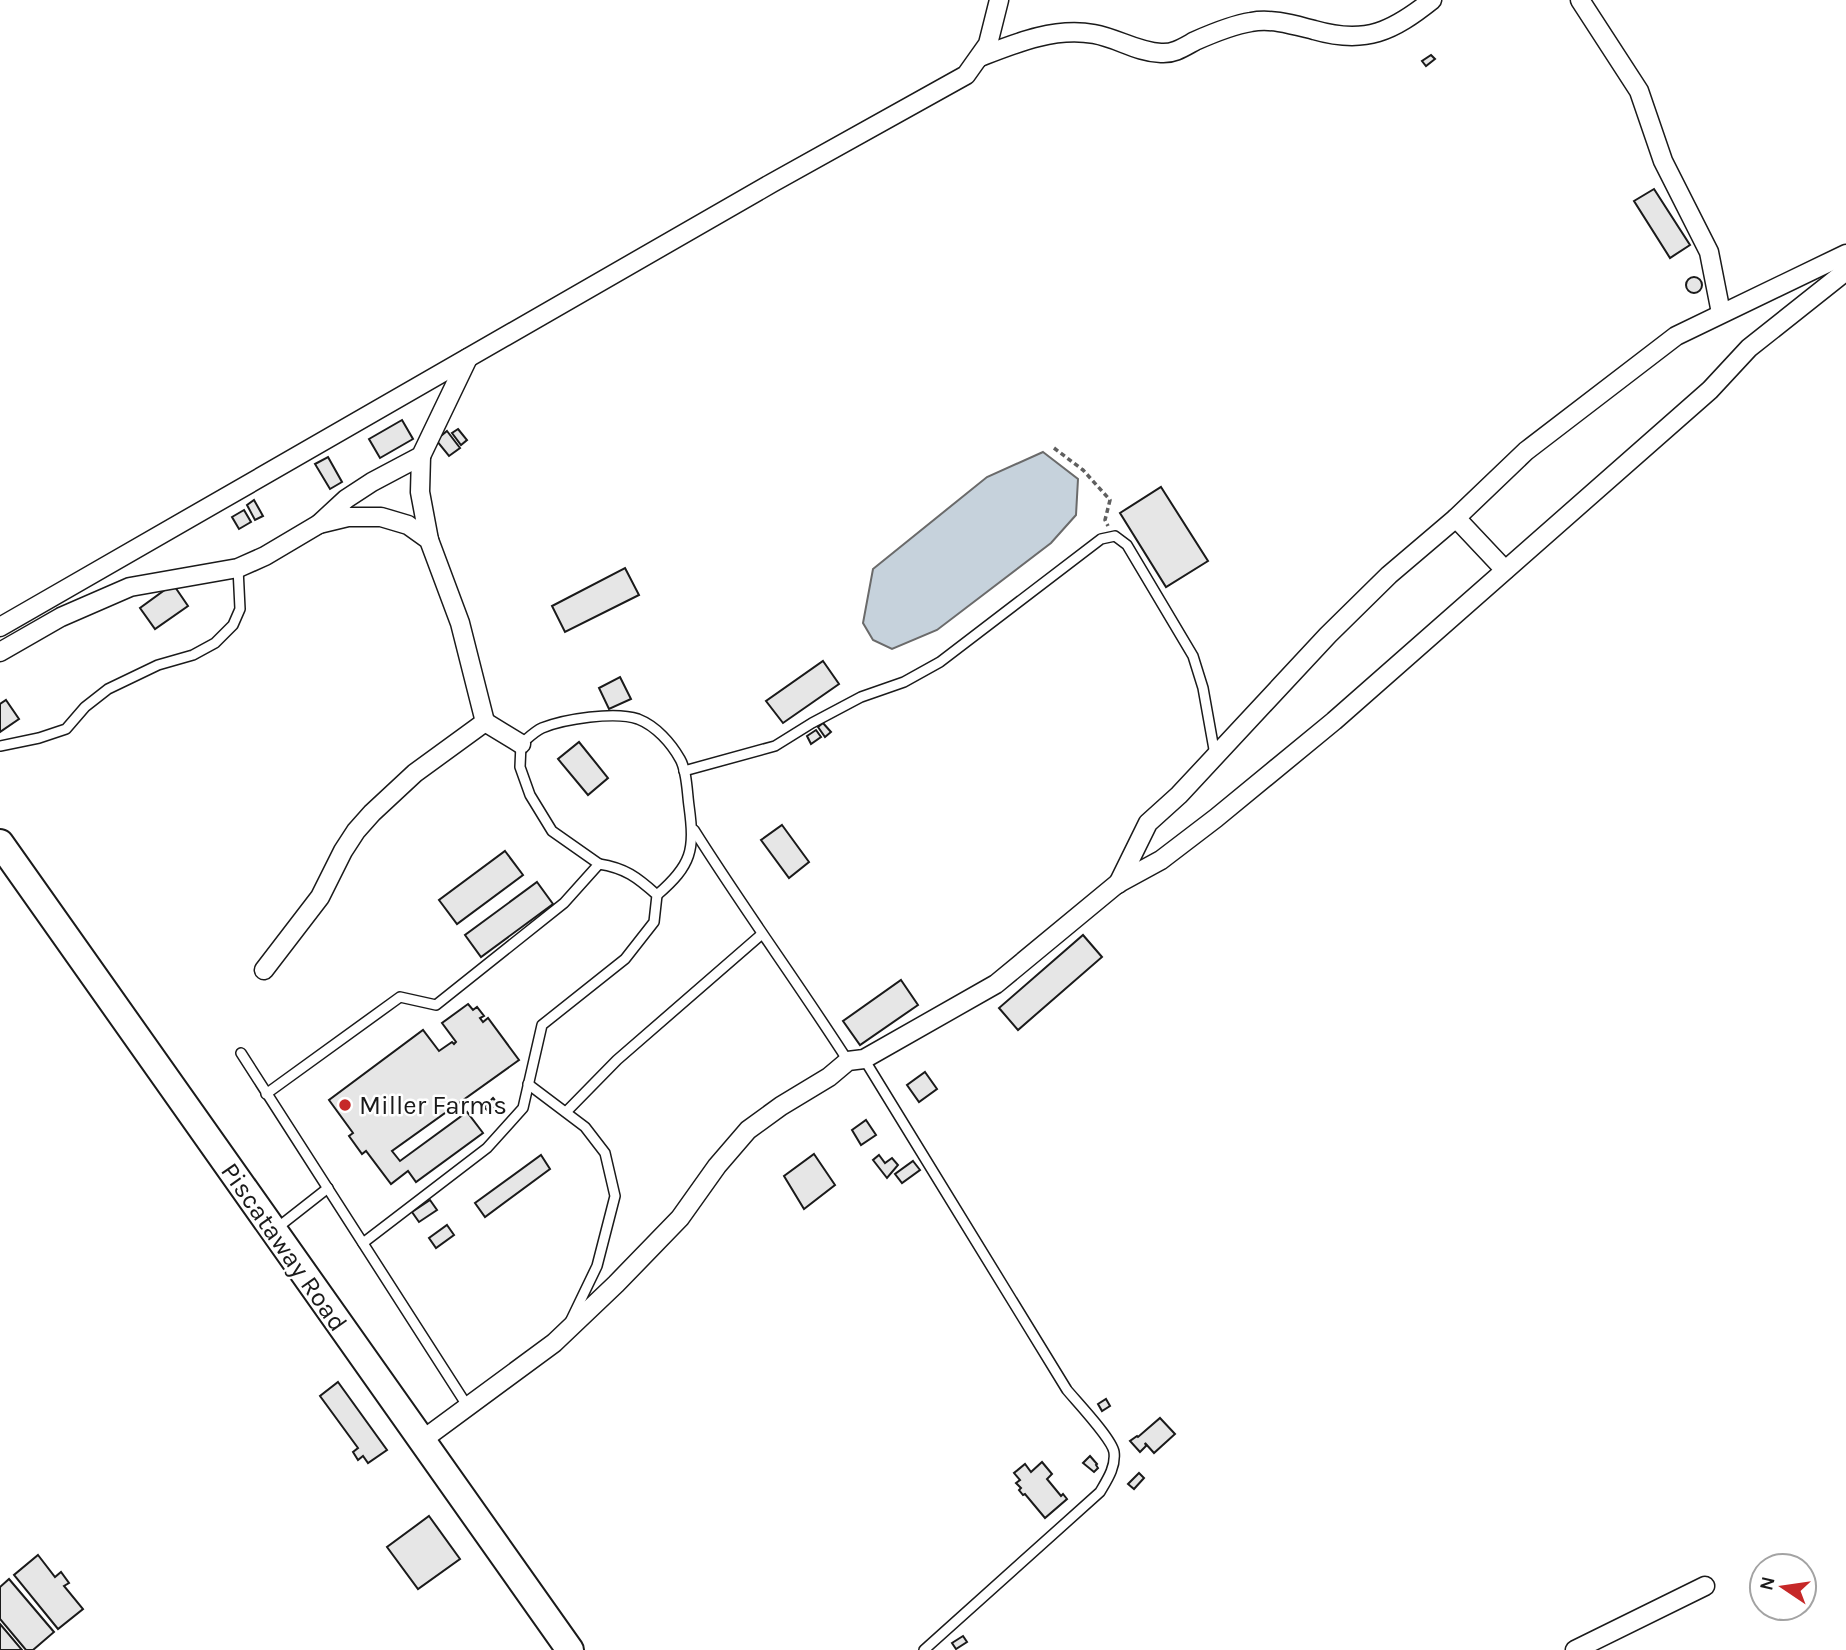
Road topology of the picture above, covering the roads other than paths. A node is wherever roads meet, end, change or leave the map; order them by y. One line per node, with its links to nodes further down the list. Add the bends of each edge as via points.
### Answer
1 (999, 0): 4 (street, via 992,36)
2 (1432, 0): 4 (street, via 1392,29 1373,34 1351,36 1253,21 1163,53 1076,33 1020,41)
3 (1580, 0): 7 (street, via 1639,91 1663,161 1709,252)
4 (980, 57): 8 (street, via 965,75)
5 (1846, 254): 7 (street)
6 (1846, 271): 14 (street, via 1749,348 1710,390)
7 (1721, 313): 10 (street, via 1676,336 1643,360 1526,451)
8 (468, 358): 9 (street); 15 (street)
9 (421, 456): 11 (street, via 346,499); 12 (street, via 420,492)
10 (1456, 518): 14 (street); 20 (street, via 1407,557)
11 (319, 524): 12 (street, via 348,517 381,517 408,525); 13 (street)
12 (429, 540): 17 (street, via 460,624)
13 (238, 568): 16 (street, via 130,587 61,617); 19 (lane, via 240,609 233,625 215,643 107,689 66,729)
14 (1505, 570): 25 (street, via 1334,722 1216,818 1161,860)
15 (0, 627)
16 (0, 652)
17 (485, 722): 18 (street); 28 (street, via 415,773 372,813 343,851 320,897)
18 (521, 744): 21 (lane, via 541,728 572,720 638,719 662,734); 24 (lane, via 520,767 530,795 552,831)
19 (0, 746)
20 (1215, 755): 21 (lane, via 1193,656 1127,545 1115,536 1101,539 940,662 904,682 860,697 775,746); 25 (street, via 1148,823)
21 (684, 771): 22 (lane)
22 (692, 827): 26 (lane, via 688,860); 27 (lane)
23 (0, 844): 35 (main road, Piscataway Road)
24 (599, 864): 26 (lane, via 618,867); 32 (lane, via 564,903 436,1005 400,997)
25 (1117, 884): 30 (street, via 996,984)
26 (657, 895): 31 (lane, via 654,922 625,959 542,1025)
27 (762, 934): 30 (lane); 33 (lane, via 617,1060)
28 (264, 970)
29 (241, 1054): 32 (lane)
30 (856, 1060): 37 (street, via 765,1116 740,1138 658,1243); 42 (lane, via 1067,1390 1114,1451 1112,1474 1100,1492)
31 (528, 1084): 33 (lane); 36 (lane, via 523,1108 487,1148)
32 (266, 1094): 34 (lane)
33 (566, 1112): 37 (lane, via 605,1153 615,1196 597,1266)
34 (328, 1188): 35 (lane); 36 (lane)
35 (272, 1231): 39 (main road, Piscataway Road)
36 (363, 1242): 38 (lane)
37 (566, 1332): 38 (street)
38 (468, 1407): 39 (street)
39 (421, 1441): 41 (main road, Piscataway Road)
40 (1705, 1587): 43 (street)
41 (570, 1650)
42 (924, 1650)
43 (1575, 1650)

